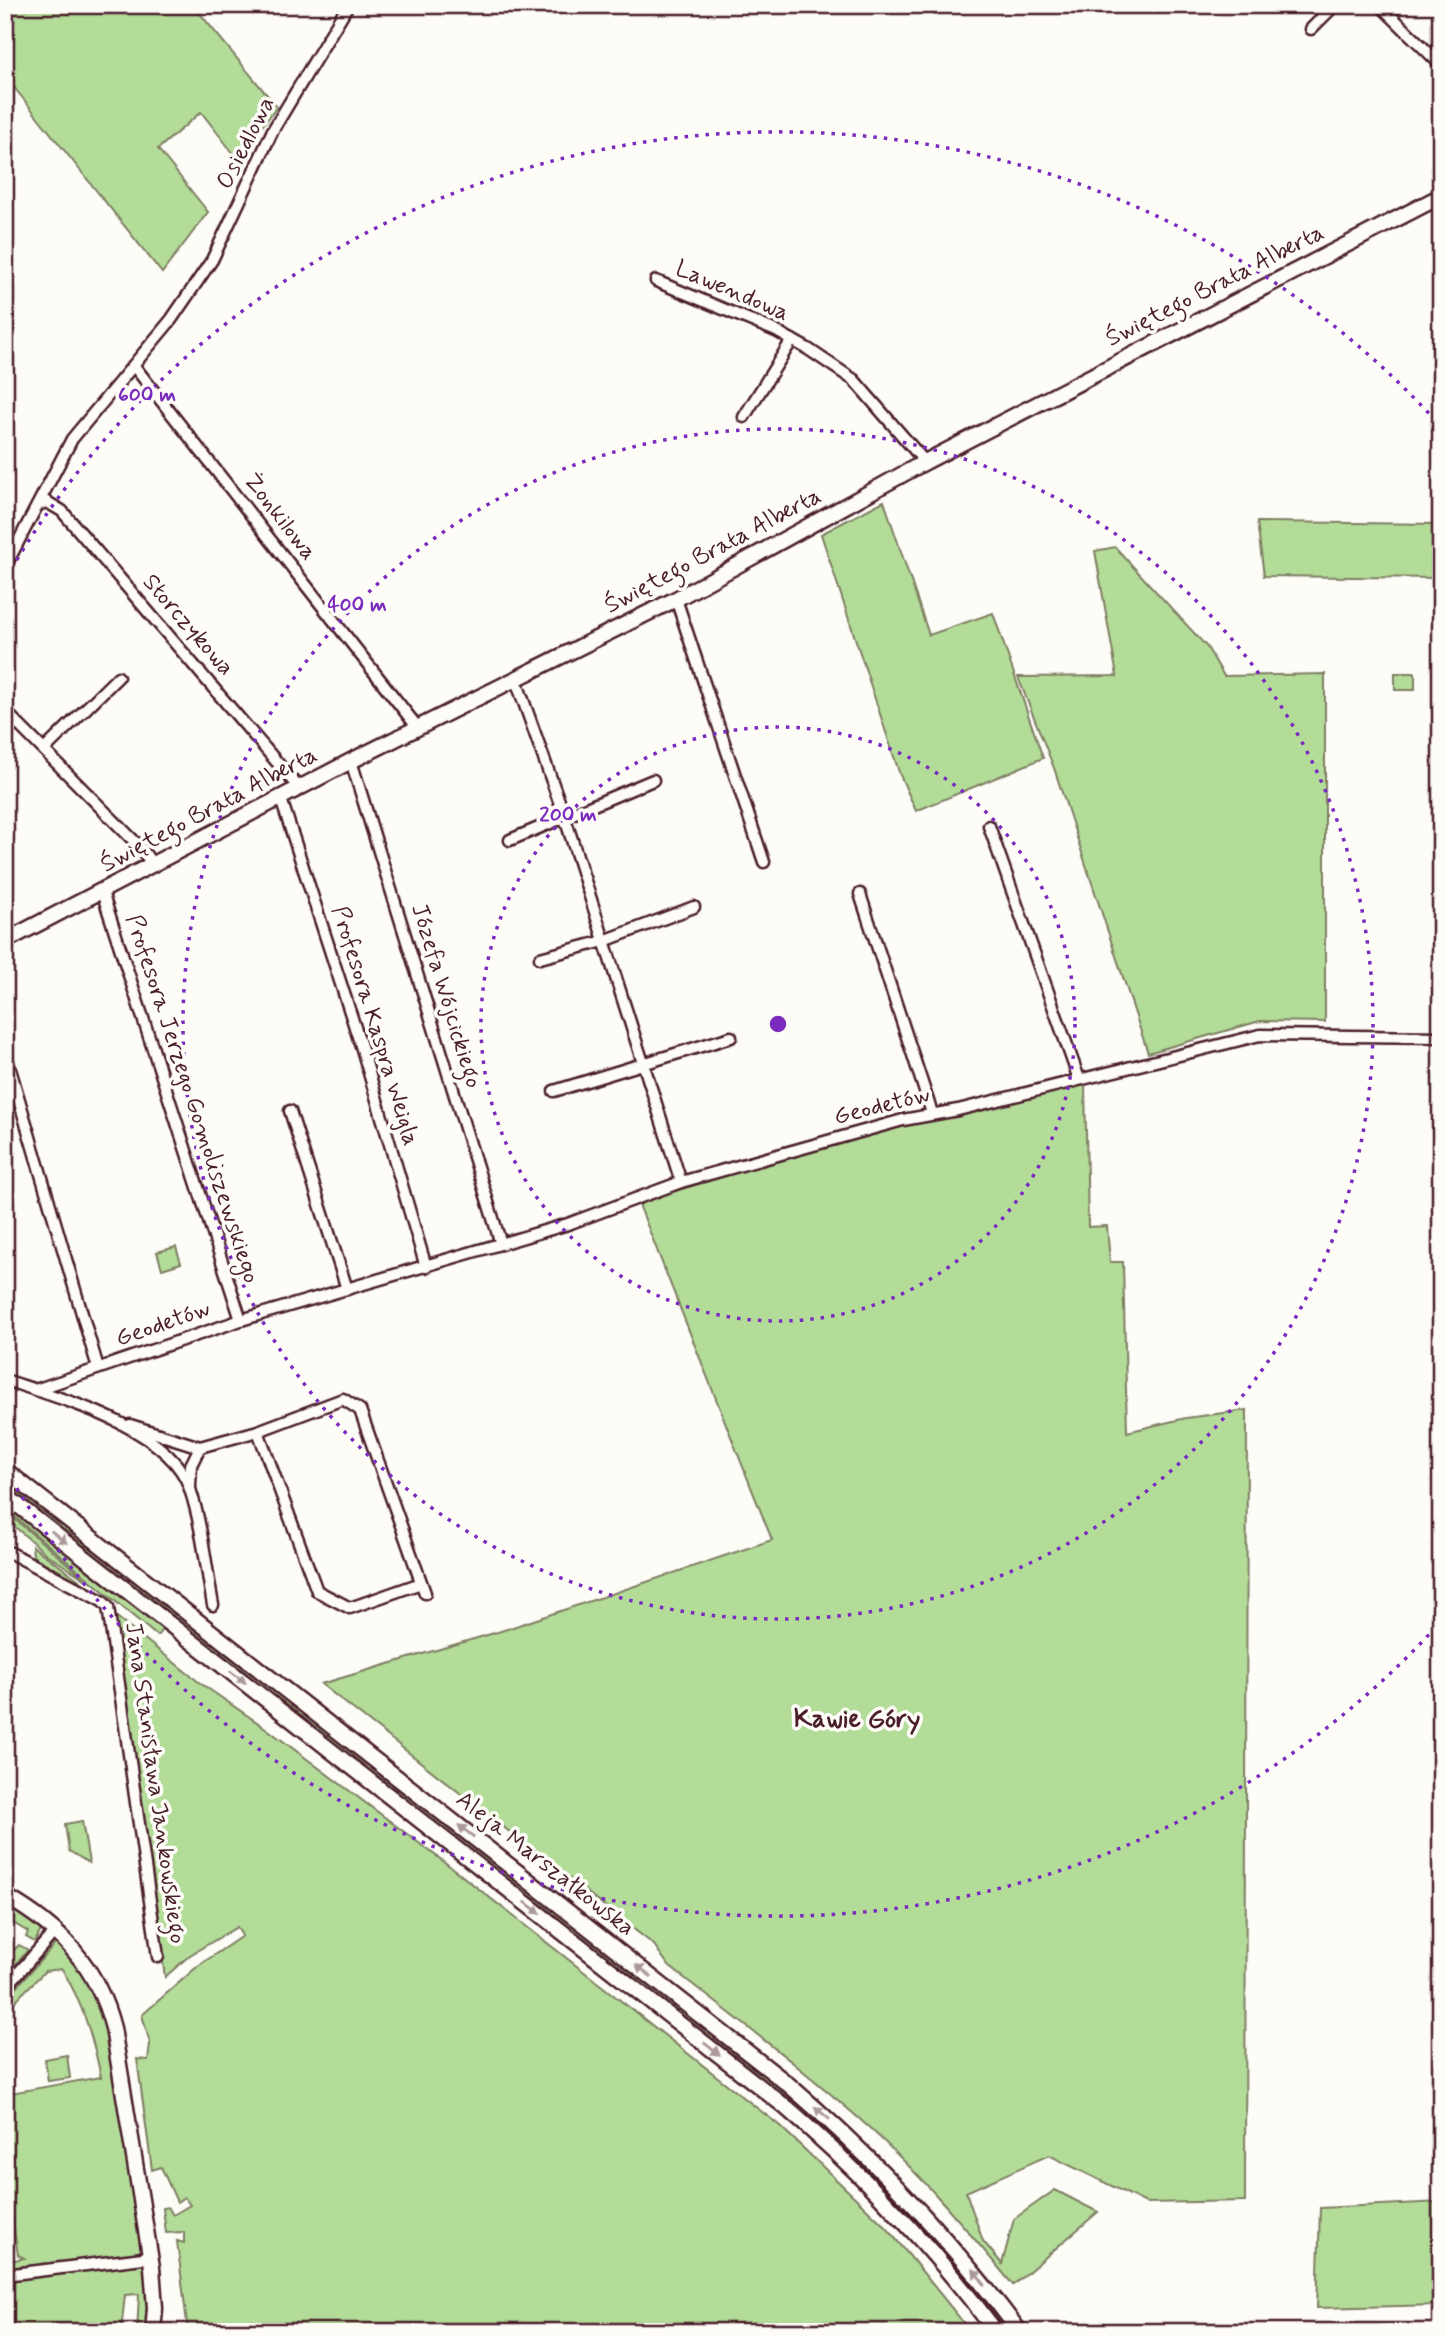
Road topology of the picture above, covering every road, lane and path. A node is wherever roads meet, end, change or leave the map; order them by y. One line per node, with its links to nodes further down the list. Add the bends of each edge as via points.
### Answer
1 (348, 5): 9 (street, Osiedlowa, via 273,130 212,260)
2 (1335, 5): 4 (street)
3 (1380, 5): 5 (street)
4 (1311, 29)
5 (1441, 65)
6 (1441, 196): 11 (main road, Świętego Brata Alberta)
7 (656, 281): 8 (street, Lawendowa)
8 (792, 340): 10 (street, Lawendowa); 11 (street, Lawendowa, via 854,380)
9 (134, 366): 12 (street, Osiedlowa, via 72,439); 18 (street, Żonkilowa)
10 (744, 417)
11 (925, 462): 14 (main road, Świętego Brata Alberta)
12 (38, 505): 13 (street, Osiedlowa); 22 (street, Storczykowa, via 47,502 62,511)
13 (5, 567)
14 (676, 599): 16 (main road, Świętego Brata Alberta); 27 (street)
15 (118, 677): 19 (street)
16 (516, 680): 18 (main road, Świętego Brata Alberta); 24 (street)
17 (5, 710): 19 (street)
18 (418, 728): 20 (main road, Świętego Brata Alberta)
19 (44, 750): 28 (street, via 142,849)
20 (351, 761): 22 (main road, Świętego Brata Alberta); 44 (street, Józefa Wójcickiego)
21 (653, 780): 24 (street)
22 (299, 788): 23 (main road, Świętego Brata Alberta)
23 (281, 799): 28 (main road, Świętego Brata Alberta); 45 (street, Profesora Kaspra Weigla)
24 (565, 818): 26 (street); 32 (street)
25 (989, 826): 39 (street)
26 (510, 840)
27 (764, 862)
28 (153, 866): 29 (main road, Świętego Brata Alberta)
29 (102, 892): 33 (main road, Świętego Brata Alberta); 47 (street, Profesora Jerzego Gomoliszewskiego)
30 (860, 894): 42 (street)
31 (694, 907): 32 (street)
32 (604, 941): 34 (street); 38 (street)
33 (5, 942)
34 (540, 958)
35 (731, 1037): 38 (street)
36 (1441, 1037): 39 (street, Geodetów, via 1259,1035)
37 (5, 1052): 48 (street)
38 (642, 1062): 40 (street); 43 (street)
39 (1079, 1079): 42 (street, Geodetów)
40 (554, 1091)
41 (290, 1111): 46 (street)
42 (932, 1113): 43 (street, Geodetów)
43 (681, 1182): 44 (street, Geodetów)
44 (501, 1244): 45 (street, Geodetów)
45 (426, 1267): 46 (street, Geodetów)
46 (347, 1289): 47 (street, Geodetów)
47 (241, 1320): 48 (street, Geodetów)
48 (98, 1368): 50 (street, Geodetów)
49 (5, 1380): 50 (street)
50 (35, 1390): 51 (street)
51 (130, 1425): 53 (street); 55 (street, via 176,1466)
52 (258, 1432): 52 (street, via 342,1399 360,1410 423,1588 350,1608 317,1591); 53 (street)
53 (200, 1447): 55 (street, via 191,1465)
54 (5, 1470): 67 (main road, Aleja Marszałkowska, one-way to 54, via 931,2220 789,2085)
55 (190, 1486): 58 (street)
56 (5, 1495): 66 (main road, Aleja Marszałkowska, one-way to 66, via 783,2105 897,2210)
57 (5, 1550): 61 (street, Jana Stanisława Jankowskiego, via 108,1607)
58 (213, 1605)
59 (5, 1896): 60 (main road)
60 (56, 1930): 62 (street); 63 (main road, via 87,1965 110,2015)
61 (158, 1957)
62 (5, 1988)
63 (151, 2257): 64 (street); 65 (main road)
64 (5, 2275)
65 (153, 2332)
66 (996, 2332)
67 (1020, 2332)

